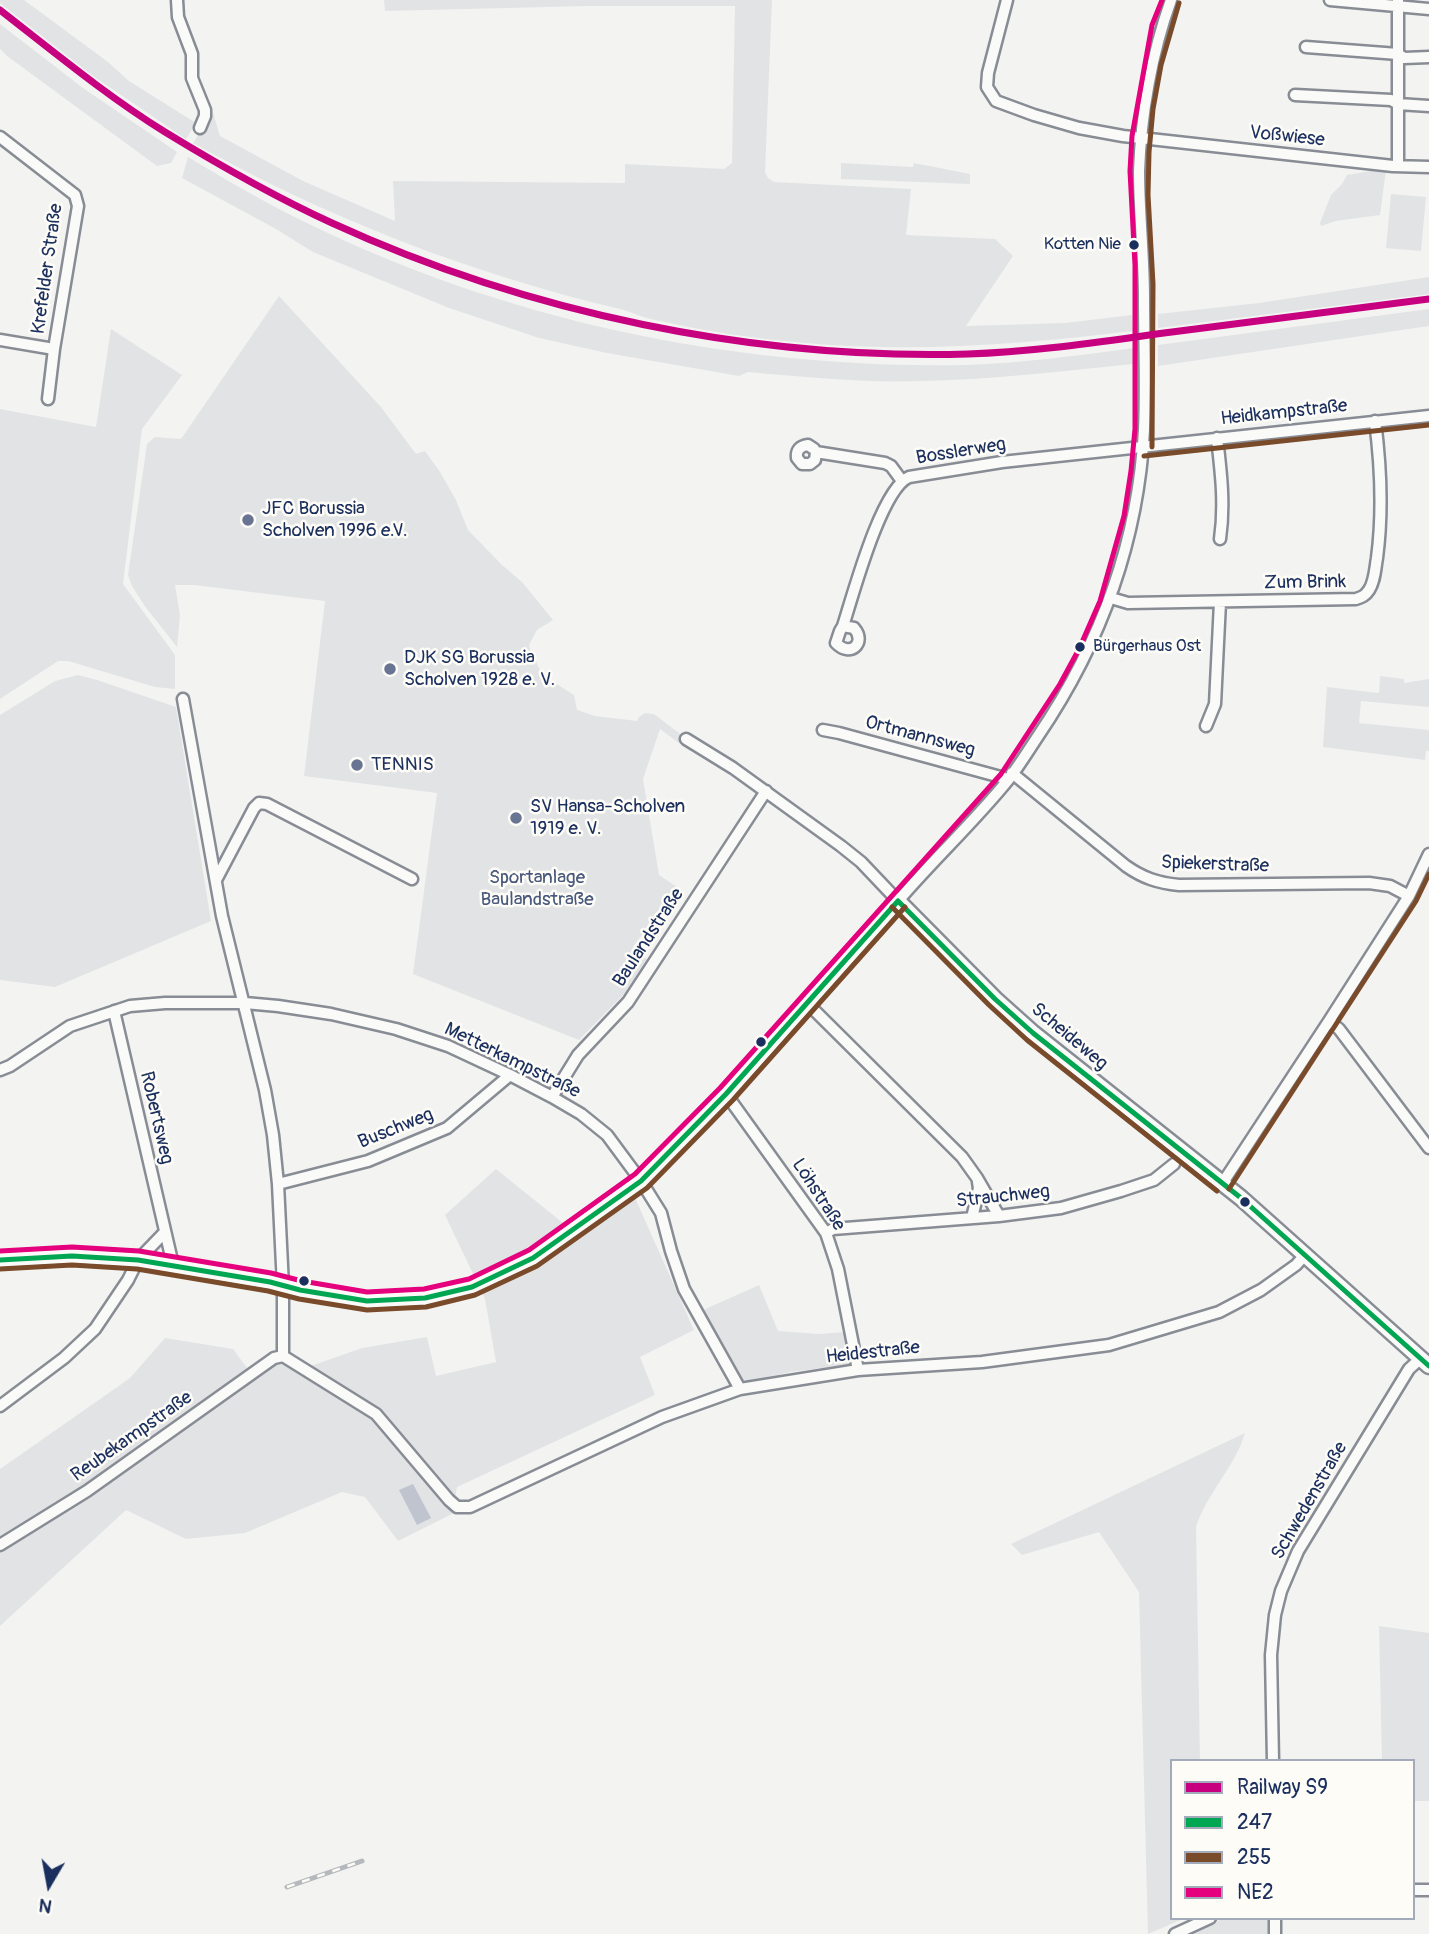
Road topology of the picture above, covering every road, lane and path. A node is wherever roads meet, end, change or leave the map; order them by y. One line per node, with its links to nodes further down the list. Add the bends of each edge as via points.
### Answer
1 (177, 0): 13 (street, via 178,17 192,54 192,78 205,110)
2 (1007, 0): 15 (street, Voßwiese, via 988,73 987,87 996,101 1079,128)
3 (1171, 0): 15 (street, via 1161,27)
4 (1330, 0): 5 (street)
5 (1398, 3): 6 (street); 8 (street)
6 (1429, 9)
7 (1307, 47): 8 (street)
8 (1398, 54): 9 (street); 11 (street)
9 (1429, 57)
10 (1295, 95): 11 (street)
11 (1398, 104): 12 (street); 16 (street)
12 (1429, 106)
13 (200, 128)
14 (0, 137): 19 (street, Krefelder Straße, via 75,195 78,206)
15 (1141, 138): 16 (street, Voßwiese); 24 (street)
16 (1398, 166): 17 (street, Voßwiese)
17 (1429, 167)
18 (0, 340): 19 (street)
19 (54, 349): 20 (street, Krefelder Straße)
20 (48, 400)
21 (1429, 415): 22 (street, Heidkampstraße)
22 (1375, 421): 23 (street, Heidkampstraße); 29 (street, Zum Brink, via 1381,521 1375,575 1365,595 1356,599)
23 (1217, 438): 24 (street, Heidkampstraße); 27 (street, via 1223,487)
24 (1143, 447): 26 (street, Bosslerweg, via 1002,462); 28 (street, via 1133,518)
25 (816, 452): 26 (street, via 886,463)
26 (902, 481): 30 (street, Bosslerweg, via 874,531)
27 (1220, 539)
28 (1111, 598): 29 (street, Zum Brink, via 1128,603); 35 (street, via 1068,689)
29 (1220, 602): 32 (street, via 1215,704)
30 (843, 626)
31 (183, 699): 39 (street)
32 (1206, 726)
33 (823, 730): 35 (street, Ortmannsweg)
34 (686, 739): 36 (street, Scheideweg)
35 (1010, 776): 40 (street, Spiekerstraße, via 1126,866 1155,882 1369,883 1390,886); 41 (street)
36 (766, 791): 41 (street, Scheideweg, via 861,862); 49 (street, Baulandstraße, via 634,993 579,1055)
37 (1429, 854): 40 (street)
38 (412, 878): 39 (street, via 259,803)
39 (215, 881): 42 (street)
40 (1409, 896): 45 (street)
41 (898, 901): 43 (street); 55 (street, Scheideweg, via 995,999)
42 (244, 1003): 44 (street, Metterkampstraße, via 165,1003); 47 (street, Metterkampstraße, via 331,1014 396,1029 448,1046); 54 (street, via 265,1090)
43 (807, 1003): 48 (street); 52 (street, via 962,1157)
44 (114, 1011): 46 (street, Metterkampstraße, via 70,1026); 58 (street, Robertsweg)
45 (1329, 1021): 50 (street); 55 (street)
46 (0, 1070)
47 (510, 1075): 49 (street, Metterkampstraße); 54 (street, Buschweg, via 447,1128 368,1161)
48 (726, 1094): 53 (street); 59 (street, Löhstraße)
49 (552, 1097): 53 (street, Metterkampstraße, via 607,1135)
50 (1429, 1148)
51 (1174, 1164): 56 (street, Strauchweg, via 1154,1180 1121,1191 1061,1208)
52 (977, 1178): 56 (street); 57 (street)
53 (641, 1181): 64 (street, via 533,1258 472,1287 425,1297 367,1301); 68 (street, Metterkampstraße, via 661,1213 684,1289)
54 (278, 1184): 64 (street)
55 (1222, 1184): 60 (street, Scheideweg)
56 (999, 1216): 57 (street, Strauchweg)
57 (972, 1218): 59 (street, Strauchweg)
58 (165, 1232): 61 (street); 63 (street, Robertsweg)
59 (826, 1233): 67 (street, Löhstraße)
60 (1305, 1255): 66 (street, Scheideweg); 67 (street, Heidestraße, via 1261,1290 1219,1312 1109,1345 982,1362)
61 (138, 1259): 62 (street); 63 (street); 69 (street, via 95,1329)
62 (0, 1260)
63 (173, 1265): 64 (street)
64 (283, 1286): 65 (street)
65 (283, 1356): 68 (street, Heidestraße, via 376,1414 457,1507 470,1507 662,1417); 70 (street, Reubekampstraße)
66 (1420, 1358): 71 (street, Schwedenstraße, via 1298,1551 1281,1591 1271,1655)
67 (858, 1370): 68 (street, Heidestraße)
68 (740, 1389)
69 (0, 1405)
70 (0, 1545)
71 (1273, 1759)
72 (1206, 1920): 73 (street)
73 (1175, 1934)

